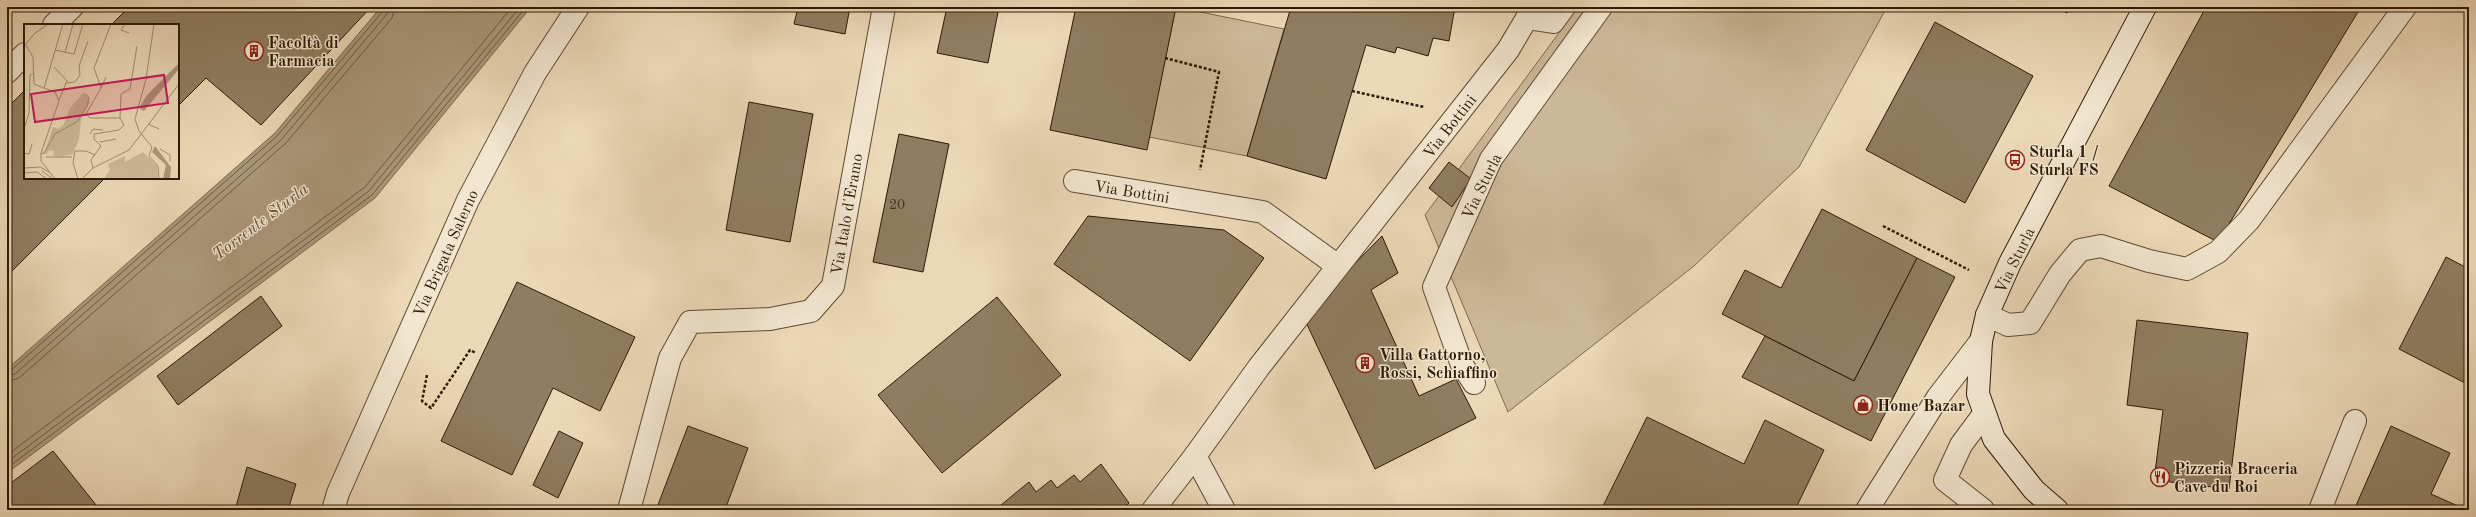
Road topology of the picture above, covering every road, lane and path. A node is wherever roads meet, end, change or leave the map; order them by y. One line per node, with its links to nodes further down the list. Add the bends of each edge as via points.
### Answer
1 (72, 7): 9 (street)
2 (578, 7): 22 (street, Via Brigata Salerno, via 535,73 468,200)
3 (884, 7): 29 (street, Via Italo d'Eramo, via 833,286 811,311 770,319 690,322 670,358)
4 (1564, 7): 8 (street, Via Bottini, via 1553,22)
5 (1601, 7): 24 (street, Via Sturla, via 1491,159 1434,287 1462,365)
6 (2145, 7): 20 (street, Via Sturla, via 2010,263)
7 (2405, 7): 20 (street, via 2249,220 2218,252 2187,269 2149,261 2102,246 2080,250 2060,274 2030,323 2008,325)
8 (1525, 12): 14 (street, Via Bottini, via 1508,50)
9 (55, 24)
10 (24, 55): 12 (street)
11 (1165, 58): 15 (path, via 1219,72)
12 (7, 72)
13 (1352, 91): 14 (path)
14 (1457, 115): 18 (street, Via Bottini)
15 (1206, 138)
16 (1075, 181): 18 (street, Via Bottini, via 1263,212)
17 (1882, 226): 19 (path)
18 (1338, 266): 27 (street, Via Bottini, via 1259,367)
19 (1969, 270)
20 (1987, 315): 21 (street, Via Sturla)
21 (1981, 341): 25 (street, Via Sturla, via 1978,394); 32 (street, via 1938,397)
22 (400, 353): 23 (path, via 428,366 422,401 431,408 470,350); 28 (street, Via Brigata Salerno, via 338,493)
23 (476, 353)
24 (1474, 383)
25 (1984, 414): 33 (street, via 1961,445 1945,480); 34 (street, Via Sturla, via 1994,439 2012,465 2034,490)
26 (2355, 421): 35 (street)
27 (1195, 456): 30 (street, Via Bottini); 31 (street)
28 (333, 510)
29 (629, 510)
30 (1153, 510)
31 (1224, 510)
32 (1867, 510)
33 (1983, 510)
34 (2058, 510)
35 (2320, 510)

